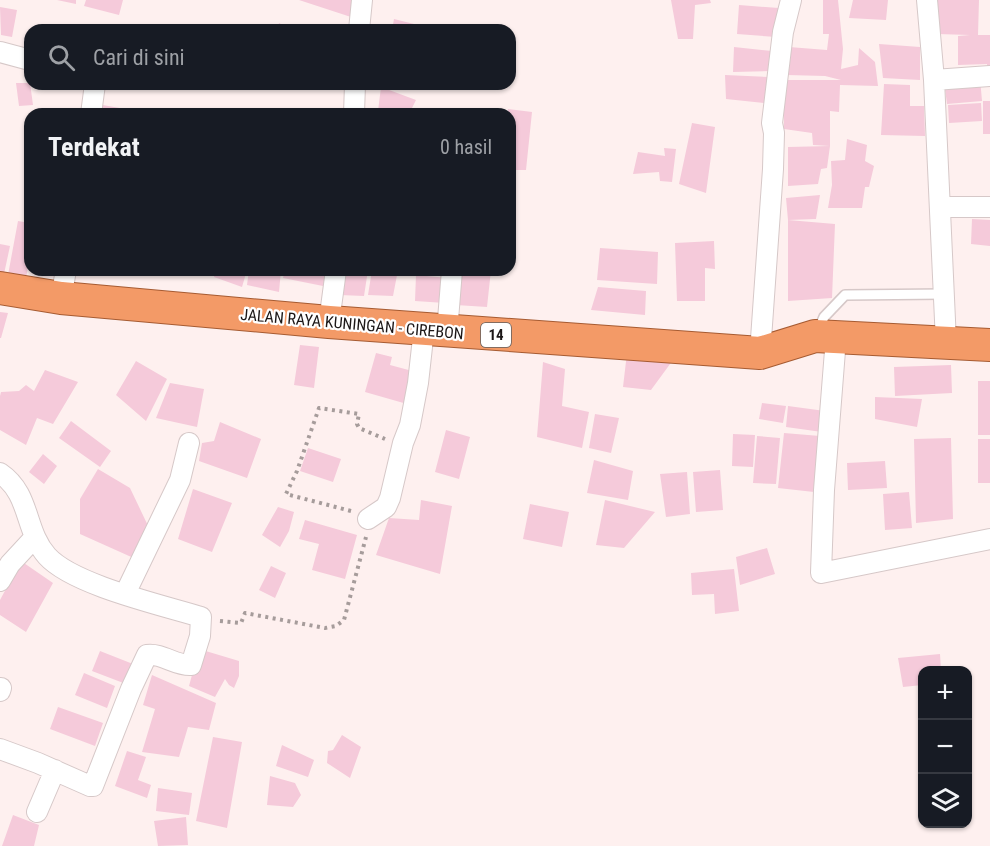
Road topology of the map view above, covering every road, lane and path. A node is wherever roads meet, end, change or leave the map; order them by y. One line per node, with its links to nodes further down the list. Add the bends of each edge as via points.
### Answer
1 (362, 0): 4 (street)
2 (791, 0): 25 (street, via 772,123 773,169)
3 (927, 0): 8 (street)
4 (360, 24)
5 (0, 52): 6 (street)
6 (24, 58)
7 (990, 76): 8 (street)
8 (934, 80): 13 (street)
9 (94, 90): 11 (street)
10 (355, 90): 12 (street)
11 (92, 108)
12 (354, 108)
13 (941, 207): 14 (street); 19 (street)
14 (990, 207)
15 (335, 276): 20 (street)
16 (450, 276): 21 (street)
17 (63, 284): 18 (highway, JALAN RAYA KUNINGAN - CIREBON / 14); 20 (highway, JALAN RAYA KUNINGAN - CIREBON / 14)
18 (0, 288)
19 (945, 294): 22 (lane, via 845,296 824,317); 23 (street)
20 (329, 322): 21 (highway, JALAN RAYA KUNINGAN - CIREBON / 14)
21 (436, 331): 25 (highway, JALAN RAYA KUNINGAN - CIREBON / 14); 29 (street, via 418,383 390,498 386,507)
22 (826, 337): 23 (highway, JALAN RAYA KUNINGAN - CIREBON / 14); 25 (highway, JALAN RAYA KUNINGAN - CIREBON / 14); 31 (street, via 821,573)
23 (946, 342): 24 (highway, JALAN RAYA KUNINGAN - CIREBON / 14)
24 (990, 345)
25 (760, 353)
26 (383, 439): 29 (path, via 359,428 359,414 319,408 286,494 363,513)
27 (189, 443): 33 (street, via 180,480)
28 (0, 473): 30 (street, via 18,491)
29 (368, 519): 34 (path, via 344,620 336,626 325,628 245,613 240,623)
30 (35, 537): 32 (street); 33 (street, via 47,556 63,570)
31 (990, 539)
32 (0, 581)
33 (125, 594): 34 (street)
34 (201, 617): 36 (street, via 191,665 147,655 93,786)
35 (0, 749): 36 (street)
36 (55, 770): 37 (street)
37 (37, 812)

